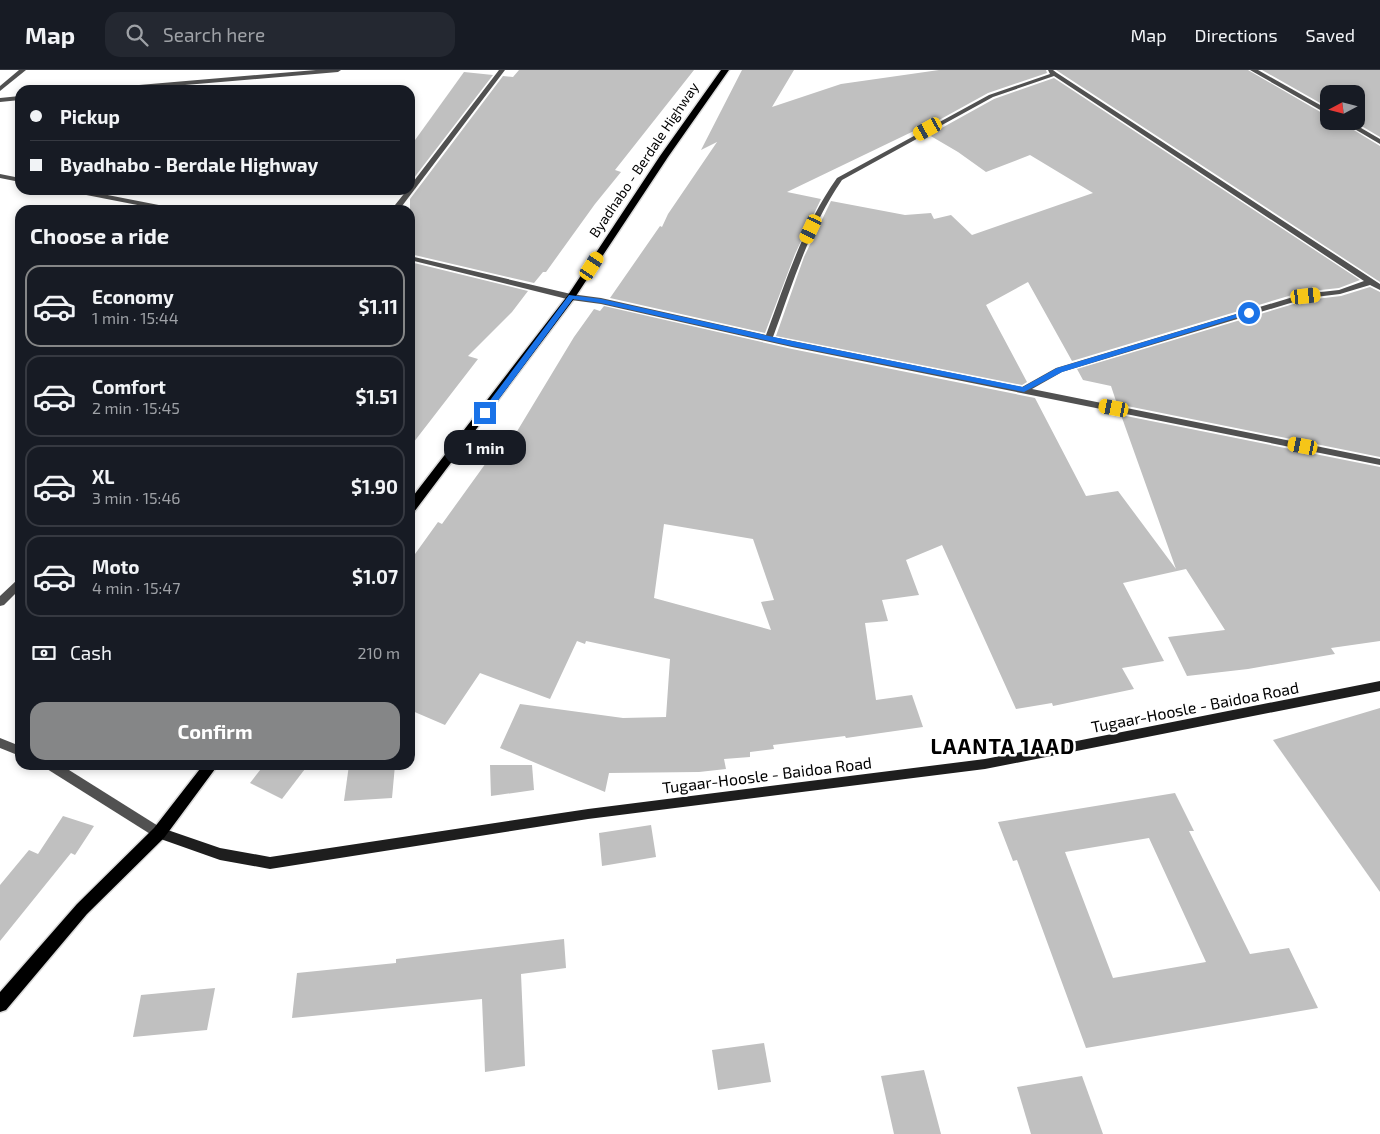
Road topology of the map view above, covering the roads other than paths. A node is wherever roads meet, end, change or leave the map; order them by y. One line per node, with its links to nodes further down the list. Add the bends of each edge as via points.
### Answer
1 (23, 70): 8 (street)
2 (338, 70): 7 (street)
3 (502, 70): 16 (street)
4 (725, 70): 24 (main road, Byadhabo - Berdale Highway)
5 (1254, 70): 11 (street)
6 (1052, 72): 22 (street); 25 (street, via 991,96 839,179 828,194 803,247)
7 (162, 85)
8 (0, 89)
9 (15, 98): 10 (street)
10 (0, 100)
11 (1320, 108)
12 (1359, 130): 13 (street)
13 (1380, 142)
14 (0, 176): 15 (street)
15 (15, 179)
16 (415, 184)
17 (96, 195): 19 (street)
18 (406, 195): 20 (street)
19 (148, 205)
20 (399, 205)
21 (415, 259): 24 (street)
22 (1370, 282): 23 (street); 26 (street, via 1340,292 1306,296 1059,370)
23 (1380, 288)
24 (571, 297): 25 (street); 28 (main road, Byadhabo - Berdale Highway)
25 (769, 338): 26 (street)
26 (1024, 390): 27 (street)
27 (1380, 462)
28 (415, 502)
29 (15, 588): 30 (street)
30 (0, 602)
31 (1380, 686): 36 (main road, Tugaar-Hoosle - Baidoa Road, via 985,764 588,814 270,863 220,854)
32 (0, 743): 33 (street)
33 (15, 748)
34 (59, 770): 36 (street)
35 (208, 770): 36 (main road)
36 (159, 833): 37 (main road, via 82,909)
37 (0, 1004)

